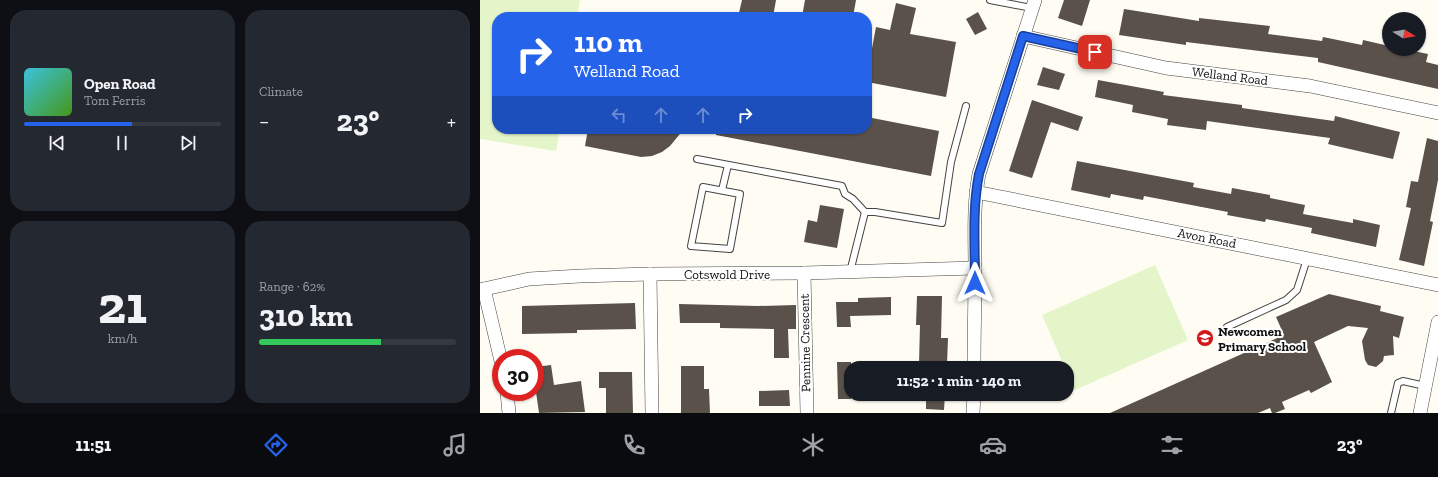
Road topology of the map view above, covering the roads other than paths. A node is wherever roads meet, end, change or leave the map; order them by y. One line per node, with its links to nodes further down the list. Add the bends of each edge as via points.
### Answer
1 (990, 0): 2 (lane)
2 (1033, 4): 3 (street)
3 (1023, 36): 5 (street, Welland Road, via 1166,68 1310,86); 9 (street, via 979,174)
4 (966, 106): 10 (lane, via 951,162 942,224)
5 (1438, 113)
6 (697, 159): 7 (lane)
7 (728, 165): 8 (lane); 10 (lane, via 842,186 845,194)
8 (722, 190): 8 (lane, via 740,194 730,249 691,246 703,187)
9 (976, 192): 11 (street, Avon Road); 12 (street)
10 (865, 212): 13 (lane)
11 (1307, 258): 16 (street, Avon Road); 19 (lane, via 1297,290 1286,300)
12 (975, 268): 13 (street, Cotswold Drive); 21 (street)
13 (850, 272): 14 (street, Cotswold Drive)
14 (804, 273): 15 (street, Cotswold Drive); 27 (street, Pennine Crescent)
15 (650, 274): 17 (street, Cotswold Drive, via 529,279); 26 (street)
16 (1438, 285)
17 (482, 290): 20 (street)
18 (1438, 322): 22 (street)
19 (1227, 326)
20 (498, 349)
21 (974, 361)
22 (1425, 386): 29 (lane, via 1403,381 1398,383); 30 (street)
23 (508, 401): 25 (street)
24 (974, 401): 28 (street)
25 (509, 413)
26 (652, 413)
27 (807, 413)
28 (973, 413)
29 (1391, 413)
30 (1420, 413)

